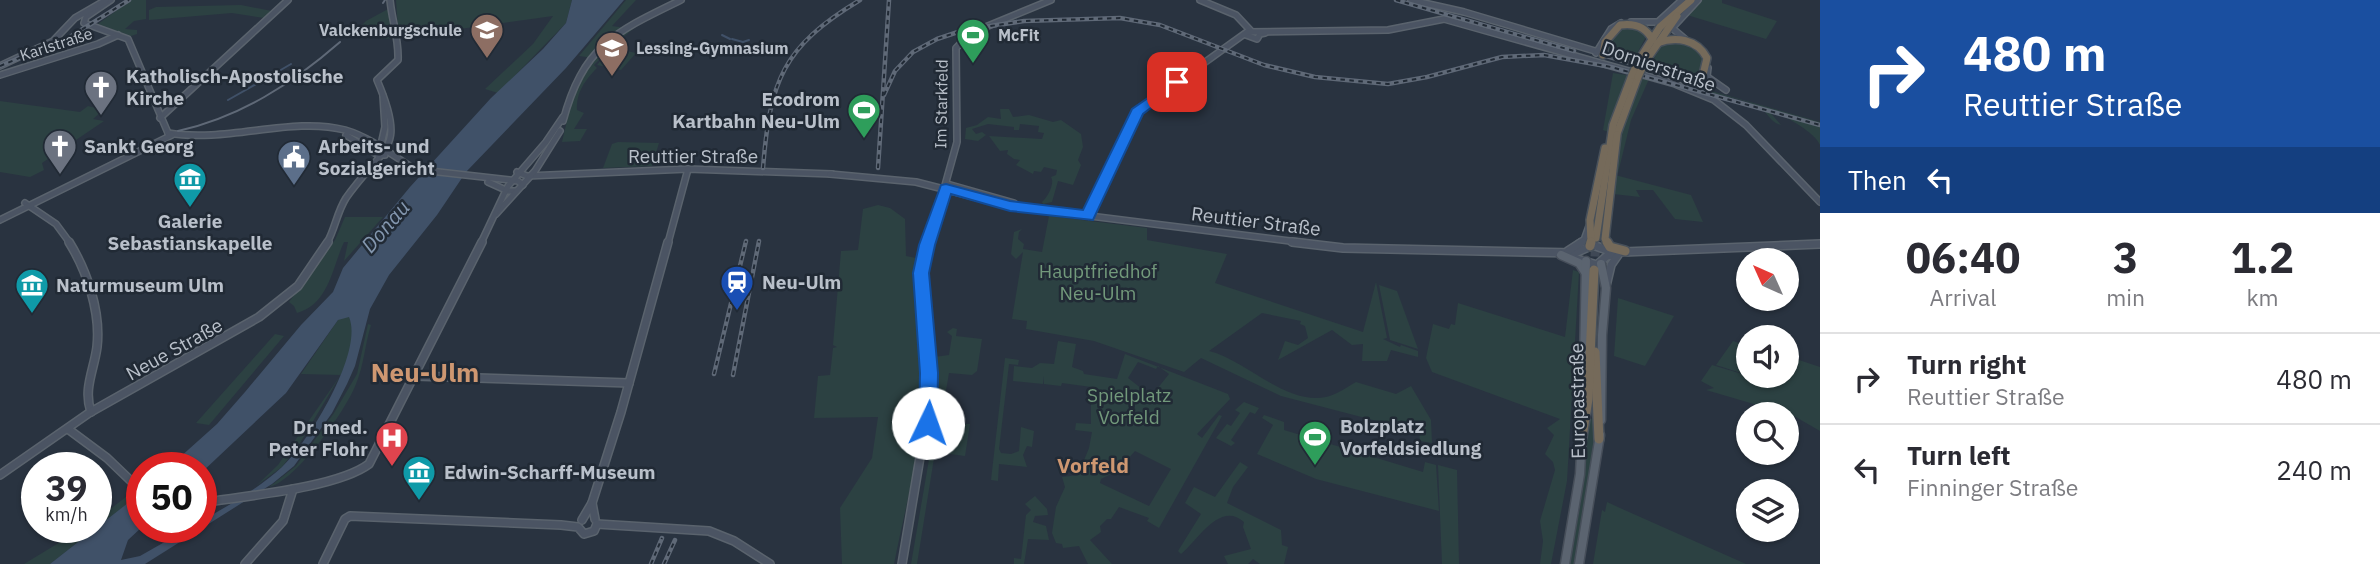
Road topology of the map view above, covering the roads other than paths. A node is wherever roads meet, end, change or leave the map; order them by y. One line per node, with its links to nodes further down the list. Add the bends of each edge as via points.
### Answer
1 (109, 0): 15 (street, via 84,22); 18 (street, via 75,18 53,41)
2 (288, 0): 25 (street)
3 (681, 0): 26 (street, via 603,43 572,83)
4 (1051, 0): 41 (street, Im Starkfeld, via 971,33 957,46 958,130)
5 (1200, 0): 14 (street, via 1236,15)
6 (1411, 0): 17 (street)
7 (1682, 0): 11 (street)
8 (1691, 0): 13 (highway)
9 (1698, 0): 12 (street)
10 (390, 4): 24 (street, via 399,39 398,57 377,78)
11 (1667, 16): 13 (highway); 17 (street, via 1652,23 1617,23)
12 (1678, 20): 13 (highway); 21 (street, via 1673,32 1709,54)
13 (1663, 29): 16 (highway)
14 (1251, 33): 45 (street, Dornierstraße, via 1388,30 1453,20 1675,84 1730,110); 49 (street, via 1137,112)
15 (118, 34): 19 (street, Karlstraße); 25 (street, via 128,40)
16 (1654, 41): 17 (highway, via 1642,27 1620,25); 20 (highway, bridge); 22 (highway, via 1678,38 1701,48 1707,58)
17 (1599, 54): 22 (street)
18 (0, 66)
19 (0, 75)
20 (1635, 76): 27 (highway); 30 (highway)
21 (1706, 76): 22 (street); 23 (street)
22 (1704, 83)
23 (1727, 90)
24 (383, 96): 28 (street); 32 (street, via 391,117)
25 (159, 115): 29 (street)
26 (563, 117): 34 (street, via 554,144); 36 (street, via 553,135)
27 (1613, 125): 33 (highway); 51 (highway)
28 (384, 129): 31 (street); 32 (street)
29 (171, 134): 31 (street, via 213,136 324,127); 44 (street); 46 (street)
30 (1617, 135): 33 (highway); 52 (highway)
31 (367, 142): 32 (street)
32 (383, 149): 39 (street, via 418,170); 66 (street, Neue Straße, via 340,203 336,223 306,275 269,311)
33 (1609, 155): 53 (highway)
34 (537, 168): 36 (street, Reuttier Straße); 37 (street, Reuttier Straße); 38 (street)
35 (688, 169): 37 (street, Reuttier Straße); 41 (street, Reuttier Straße, via 830,174); 65 (street)
36 (519, 170): 38 (street, via 520,175); 40 (street)
37 (556, 174): 38 (street, Reuttier Straße)
38 (531, 176): 42 (street)
39 (471, 177): 40 (street); 43 (street)
40 (510, 181): 42 (street, via 520,182); 43 (street)
41 (946, 186): 49 (street, Reuttier Straße, via 1021,206); 80 (street, Im Starkfeld, via 921,273 930,398)
42 (522, 187): 43 (street); 48 (street)
43 (504, 190): 48 (street)
44 (50, 195): 46 (street); 47 (street, via 39,204)
45 (1820, 202)
46 (27, 204): 47 (street); 50 (street)
47 (41, 214): 66 (street, via 68,240 87,285 97,339 89,379)
48 (495, 215): 64 (street)
49 (1088, 216): 58 (street, Reuttier Straße, via 1357,249)
50 (0, 218)
51 (1590, 220): 55 (highway); 58 (street, via 1584,240)
52 (1605, 230): 56 (highway); 57 (highway, via 1608,246)
53 (1596, 238)
54 (1820, 244): 57 (street)
55 (1590, 246): 56 (street); 59 (street)
56 (1604, 252): 57 (street); 60 (street)
57 (1621, 253): 62 (street, via 1611,265)
58 (1563, 254): 59 (street, Reuttier Straße); 61 (main road, via 1579,263)
59 (1584, 257): 60 (street, Reuttier Straße); 61 (main road)
60 (1597, 267): 62 (main road); 63 (highway, Europastraße)
61 (1586, 276): 68 (main road)
62 (1606, 288): 69 (main road)
63 (1592, 321): 68 (highway, Europastraße); 69 (highway, Europastraße)
64 (415, 376): 65 (street); 72 (street, via 372,460 357,473)
65 (629, 383): 74 (street)
66 (91, 412): 67 (street, Neue Straße)
67 (68, 429): 70 (street, Neue Straße); 71 (street)
68 (1582, 437): 81 (main road, Europastraße)
69 (1599, 439): 82 (main road, Europastraße)
70 (0, 475)
71 (126, 476)
72 (293, 489): 73 (street); 77 (street, via 287,516)
73 (217, 501)
74 (592, 503): 75 (street); 76 (street)
75 (580, 523): 76 (street); 76 (street, via 584,534); 78 (street, via 354,516 345,519)
76 (596, 523): 79 (street, via 709,531)
77 (246, 564)
78 (323, 564)
79 (770, 564)
80 (902, 564)
81 (1565, 564)
82 (1579, 564)

